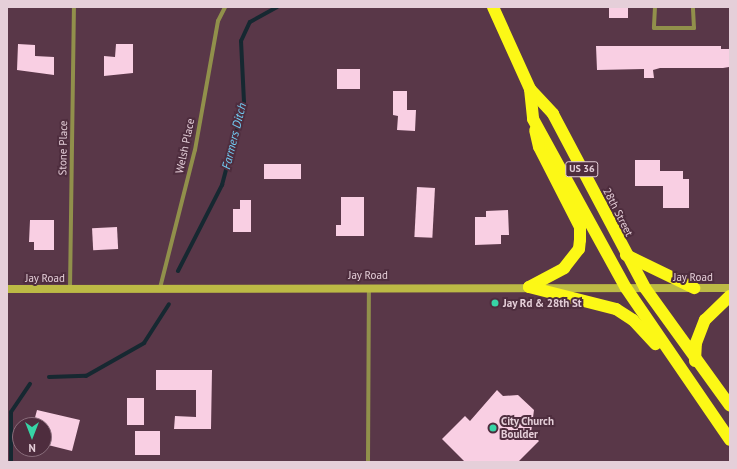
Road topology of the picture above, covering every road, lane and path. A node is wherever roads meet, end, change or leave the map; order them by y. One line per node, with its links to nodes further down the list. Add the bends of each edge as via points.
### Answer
1 (74, 7): 17 (street, Stone Place)
2 (225, 7): 11 (street, Welsh Place, via 218,21 195,150)
3 (494, 7): 6 (highway, 28th Street / US 36)
4 (655, 7): 5 (street, via 654,28 694,28)
5 (693, 7)
6 (530, 88): 7 (highway, 28th Street / US 36); 8 (highway, 28th Street / US 36, via 554,114)
7 (533, 119): 10 (highway, via 539,147 580,227 580,240 579,249 564,268); 12 (highway, 28th Street / US 36)
8 (626, 255): 13 (highway, 28th Street / US 36); 14 (highway)
9 (369, 286): 10 (street, Jay Road); 11 (street, Jay Road); 23 (street)
10 (529, 287): 12 (street, Jay Road); 20 (highway, via 616,309 632,320)
11 (160, 288): 17 (street, Jay Road)
12 (626, 288): 13 (street, Jay Road); 20 (highway, US 36)
13 (645, 288): 14 (street, Jay Road); 19 (highway, US 36)
14 (694, 288): 15 (street, Jay Road)
15 (730, 288)
16 (7, 289): 17 (street, Jay Road)
17 (70, 289)
18 (730, 296): 19 (highway, via 705,320 696,342)
19 (695, 361): 21 (highway, US 36)
20 (675, 365): 22 (highway, US 36)
21 (730, 406)
22 (730, 440)
23 (368, 462)

